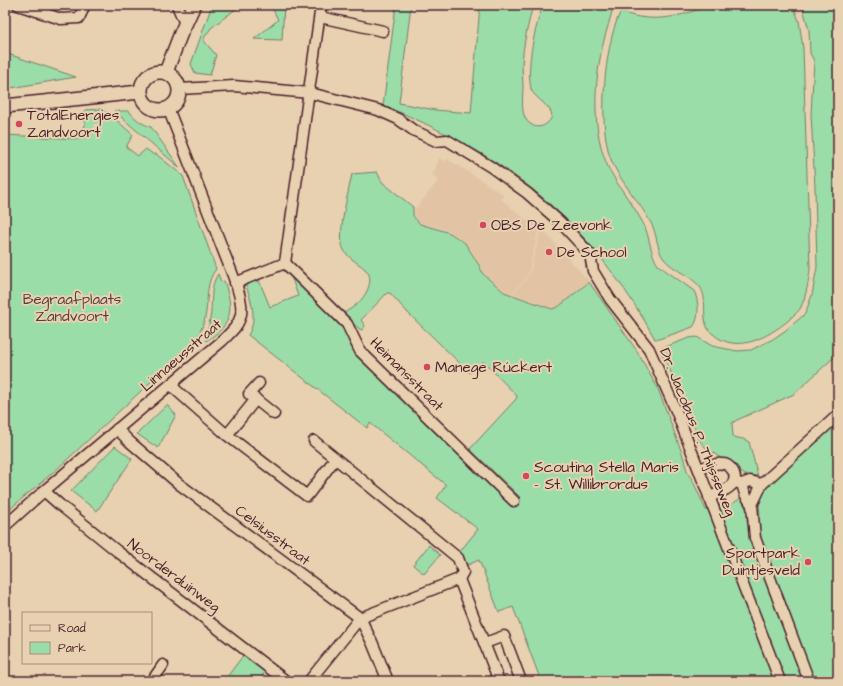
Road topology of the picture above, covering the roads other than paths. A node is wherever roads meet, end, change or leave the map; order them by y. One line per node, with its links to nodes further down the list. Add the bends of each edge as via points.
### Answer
1 (18, 5): 2 (street, via 61,19 79,18)
2 (85, 5)
3 (177, 5): 7 (street)
4 (194, 5): 7 (main road)
5 (322, 5): 6 (street)
6 (320, 17): 8 (street); 12 (street)
7 (185, 24): 9 (main road)
8 (383, 31)
9 (166, 72): 10 (main road, via 176,80); 11 (main road, via 155,72 147,76)
10 (179, 89): 12 (street, Dr. Jacobus P. Thijsseweg, via 234,86); 14 (main road, via 176,101)
11 (140, 92): 13 (main road); 14 (main road, via 144,102 152,109)
12 (310, 93): 15 (street); 26 (street, Dr. Jacobus P. Thijsseweg, via 378,110 436,141 447,140 491,166 560,222 590,254 594,271 607,293 649,349)
13 (5, 106)
14 (168, 108): 16 (street, Linnaeusstraat)
15 (285, 264): 16 (street); 31 (street, Heimansstraat, via 347,324 360,351)
16 (235, 283): 18 (street, Linnaeusstraat, via 241,314 237,326)
17 (259, 383): 19 (street, via 249,394)
18 (171, 384): 22 (street, Linnaeusstraat); 23 (street)
19 (256, 399): 20 (street); 23 (street)
20 (274, 414)
21 (838, 415): 28 (street)
22 (117, 429): 29 (street, Linnaeusstraat); 35 (street, Celsiusstraat, via 179,484)
23 (227, 434): 25 (street, via 307,496)
24 (314, 441): 25 (street)
25 (335, 459): 34 (street, via 458,558 463,572)
26 (699, 469): 27 (street, via 724,464 733,471); 30 (street, Dr. Jacobus P. Thijsseweg)
27 (738, 483): 28 (street, via 750,481); 30 (street); 32 (street)
28 (762, 484): 32 (street)
29 (44, 491): 33 (street, Linnaeusstraat); 39 (street, Noorderduinweg)
30 (709, 497): 44 (street, Dr. Jacobus P. Thijsseweg)
31 (514, 501)
32 (752, 505): 45 (street, via 755,538)
33 (5, 526)
34 (459, 579): 35 (street); 36 (street)
35 (360, 618): 40 (street); 41 (street, Celsiusstraat)
36 (485, 644): 42 (street); 43 (street, via 504,636)
37 (164, 665): 38 (street)
38 (152, 681)
39 (286, 681)
40 (309, 681)
41 (388, 681)
42 (499, 681)
43 (522, 681)
44 (780, 681)
45 (810, 681)

